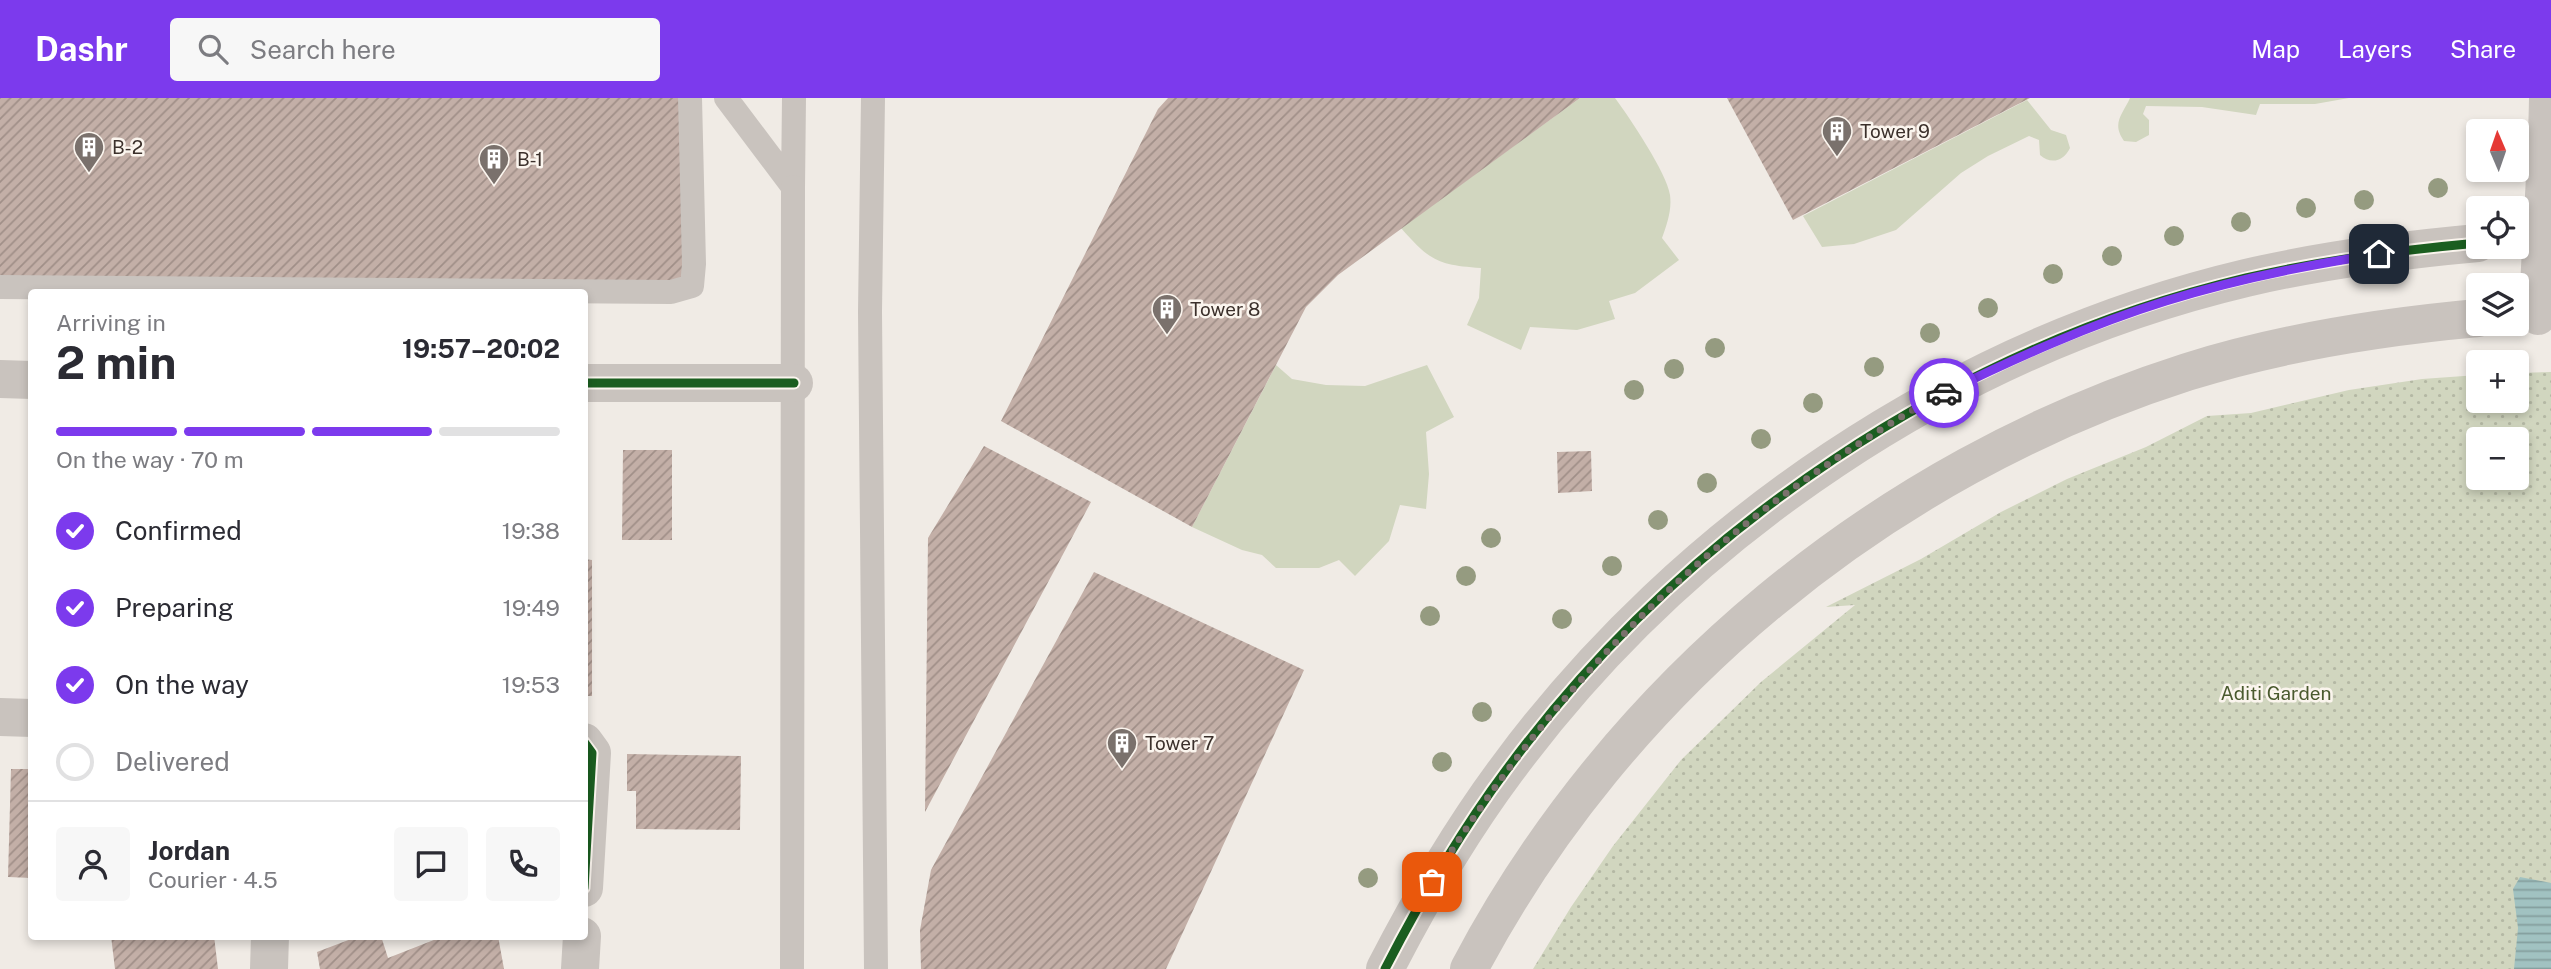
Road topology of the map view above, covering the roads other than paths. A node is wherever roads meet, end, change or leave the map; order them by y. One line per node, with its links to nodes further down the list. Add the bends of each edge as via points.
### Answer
1 (690, 98): 11 (lane, via 692,286 671,292)
2 (726, 98): 6 (lane)
3 (794, 98): 6 (lane)
4 (873, 98): 27 (lane, via 870,312)
5 (2548, 98): 7 (street, via 2547,167)
6 (793, 187): 17 (lane)
7 (2536, 241): 12 (street)
8 (2466, 244): 28 (street, via 2325,262 2152,305 2025,355 1938,396 1799,483 1672,586 1558,704 1460,836)
9 (0, 287): 10 (lane)
10 (268, 289)
11 (588, 291)
12 (2535, 316)
13 (2466, 319): 29 (street, via 2339,335 2188,372 2044,428 1907,501 1781,590 1667,695 1567,813 1523,876)
14 (0, 379): 15 (street)
15 (28, 380)
16 (588, 383): 17 (street)
17 (794, 383): 26 (lane)
18 (0, 718): 19 (street)
19 (28, 718)
20 (588, 748): 21 (street, via 592,753)
21 (588, 820)
22 (270, 940): 24 (street)
23 (582, 940): 25 (street)
24 (269, 969)
25 (580, 969)
26 (792, 969)
27 (876, 969)
28 (1385, 969)
29 (1469, 969)

